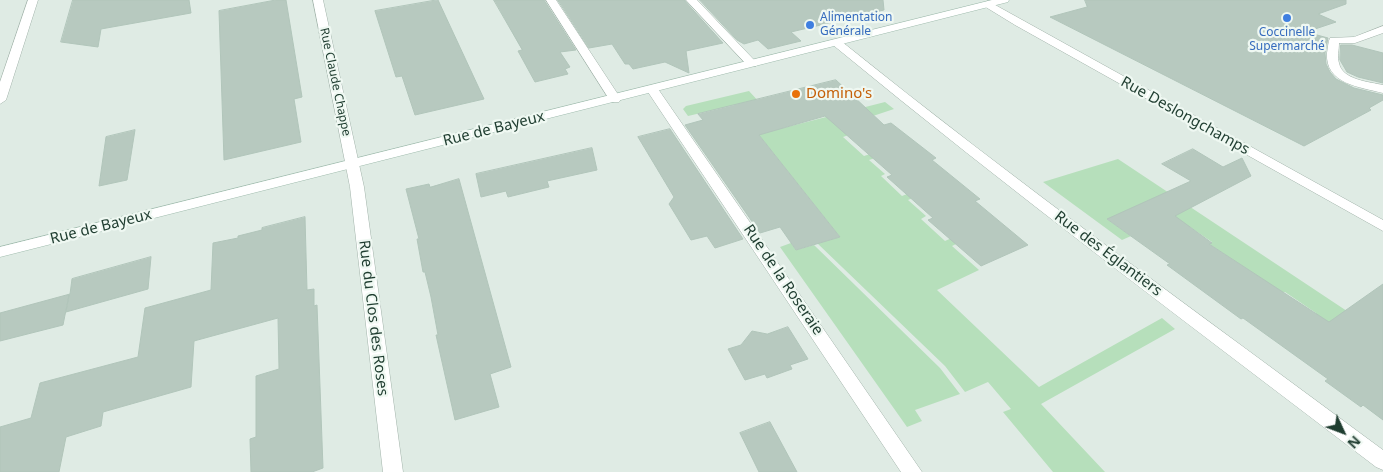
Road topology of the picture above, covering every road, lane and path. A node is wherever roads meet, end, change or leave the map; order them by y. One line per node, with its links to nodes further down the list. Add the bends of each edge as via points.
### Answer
1 (33, 0): 13 (street)
2 (318, 0): 14 (street, Rue Claude Chappe)
3 (551, 0): 12 (street)
4 (691, 0): 9 (street)
5 (1004, 0): 6 (street, Rue de Bayeux)
6 (988, 4): 8 (street, Rue de Bayeux); 15 (street, Rue Deslongchamps)
7 (1383, 29): 11 (street, via 1355,40 1334,40 1333,65 1344,77)
8 (837, 43): 9 (street, Rue de Bayeux); 17 (street, Rue des Églantiers, via 1114,259)
9 (752, 64): 10 (street, Rue de Bayeux)
10 (652, 89): 12 (street, Rue de Bayeux); 19 (street, Rue de la Roseraie)
11 (1383, 89)
12 (615, 98): 14 (street, Rue de Bayeux)
13 (0, 100)
14 (353, 164): 16 (street, Rue de Bayeux); 18 (street, Rue du Clos des Roses)
15 (1383, 226)
16 (0, 252)
17 (1383, 461)
18 (390, 471)
19 (912, 472)

